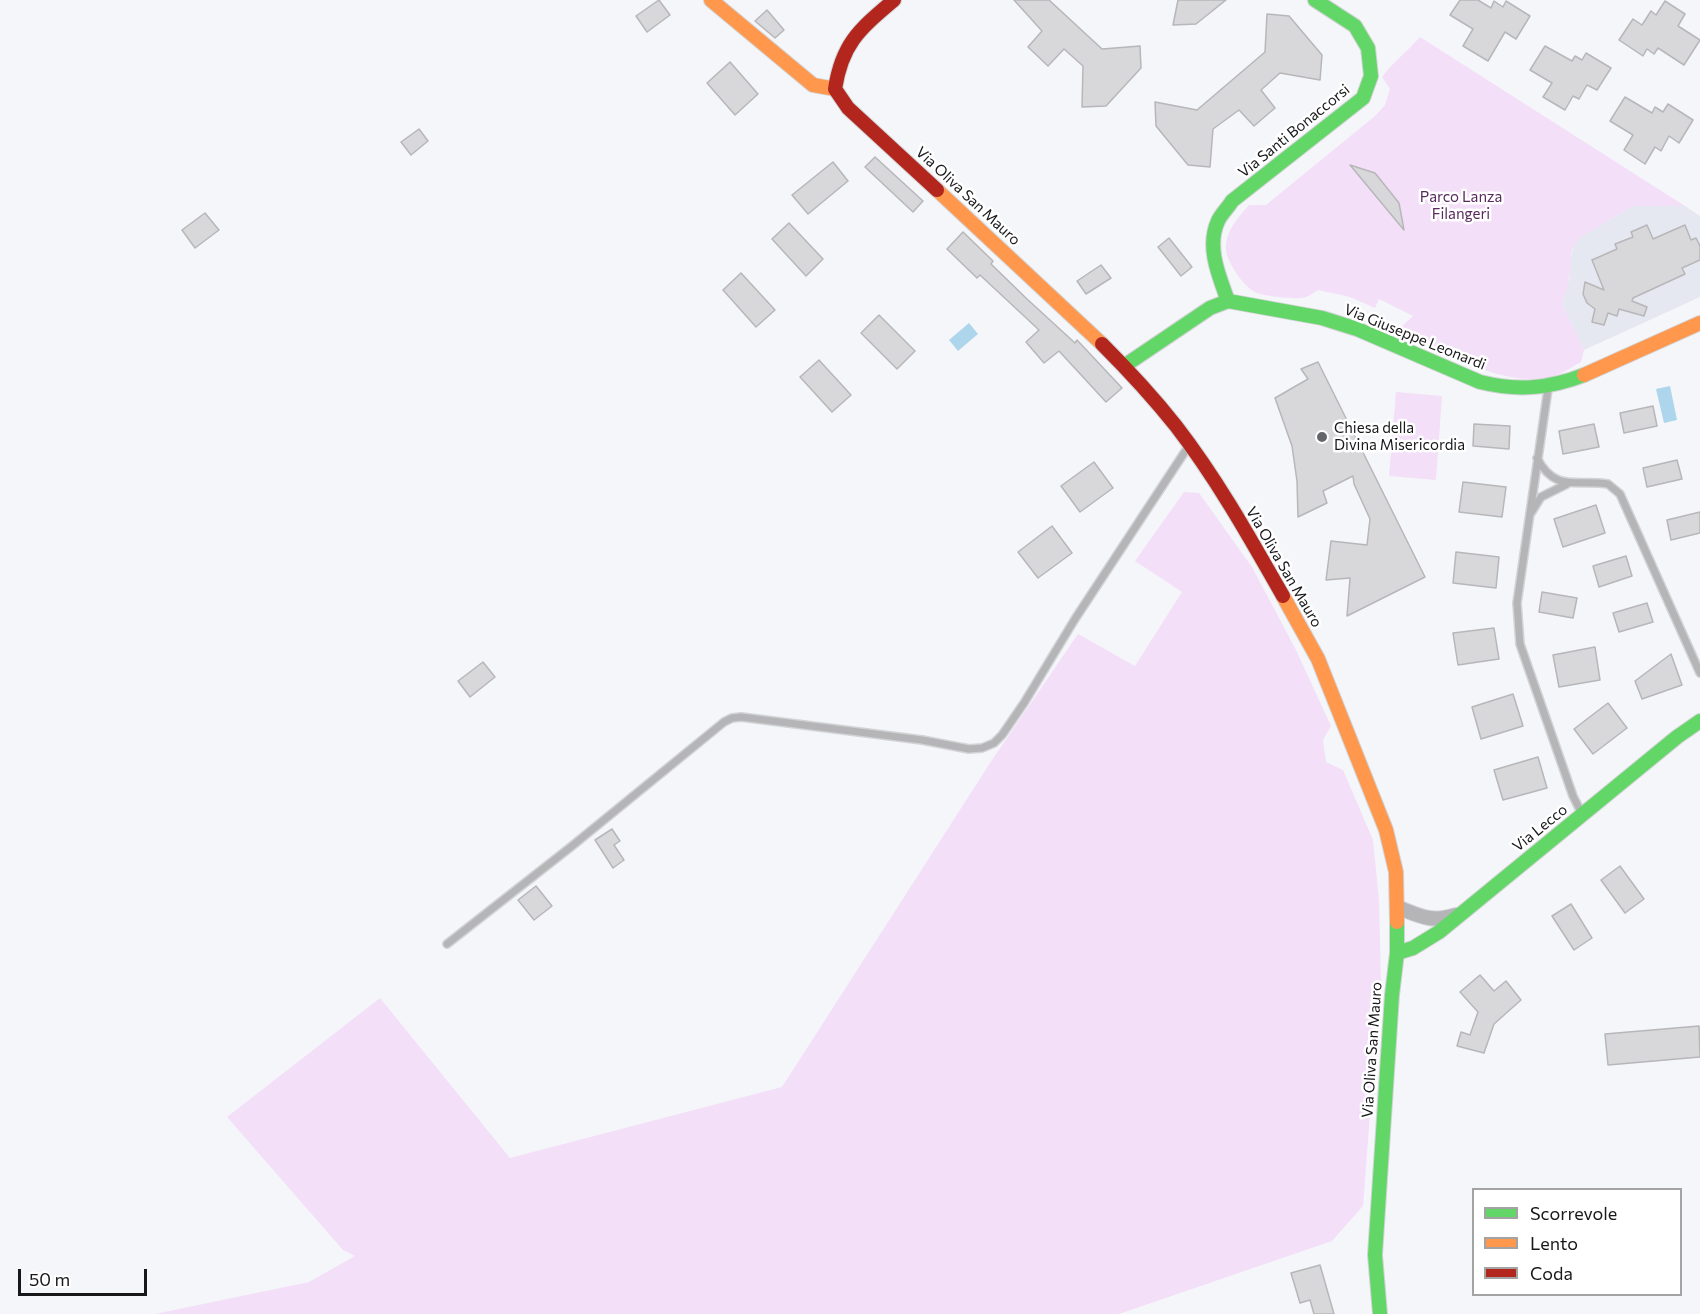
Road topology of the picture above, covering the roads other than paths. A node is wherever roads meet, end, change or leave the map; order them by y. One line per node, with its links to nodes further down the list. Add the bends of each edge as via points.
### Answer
1 (711, 0): 4 (street, via 813,85)
2 (894, 0): 4 (street, via 860,30 844,51)
3 (1315, 0): 5 (street, Via Santi Bonaccorsi, via 1355,26 1368,48 1371,76 1363,98 1232,201 1217,222 1214,252)
4 (835, 88): 7 (street, Via Oliva San Mauro, via 848,108)
5 (1228, 301): 7 (street, via 1210,308); 8 (street, Via Giuseppe Leonardi, via 1340,323 1501,388)
6 (1700, 323): 8 (street, Via Giuseppe Leonardi, via 1575,380)
7 (1124, 366): 9 (street, Via Oliva San Mauro)
8 (1548, 387): 10 (lane)
9 (1189, 445): 16 (street, Via Oliva San Mauro, via 1255,546 1318,659 1386,830 1396,872); 18 (lane, via 1024,703 994,743 969,749 732,718)
10 (1537, 458): 11 (lane, via 1550,475); 12 (lane)
11 (1567, 484): 12 (lane, via 1541,497); 13 (lane, via 1608,484 1620,494)
12 (1529, 518): 15 (lane, via 1517,603 1520,644)
13 (1700, 673)
14 (1700, 721): 15 (street, Via Lecco)
15 (1582, 814): 17 (street, Via Lecco)
16 (1397, 907): 17 (street, via 1441,920); 19 (street, Via Oliva San Mauro)
17 (1461, 914): 19 (street, Via Lecco, via 1413,948)
18 (447, 944)
19 (1397, 953): 20 (street, Via Oliva San Mauro, via 1375,1255)
20 (1380, 1314)

